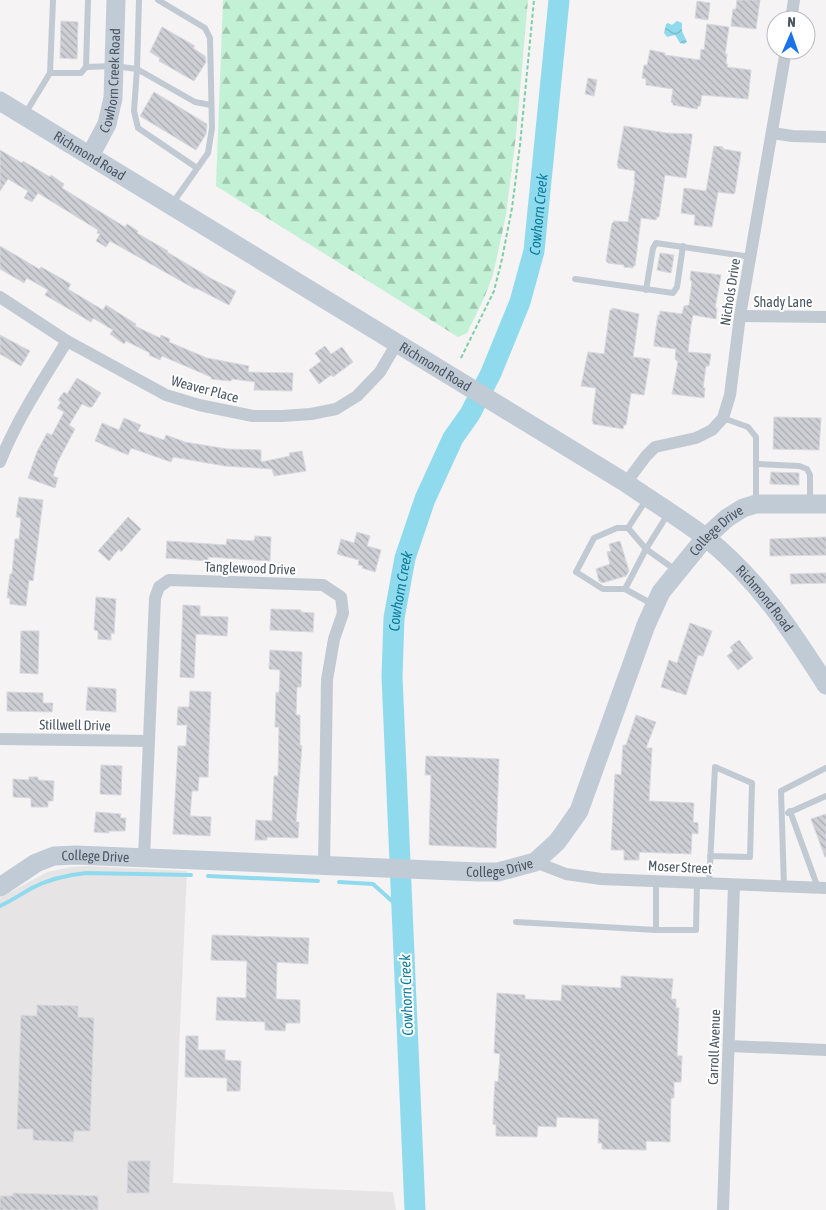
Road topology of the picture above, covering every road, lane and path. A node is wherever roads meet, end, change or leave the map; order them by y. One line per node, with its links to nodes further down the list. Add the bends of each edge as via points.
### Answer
1 (53, 0): 11 (lane)
2 (88, 0): 9 (lane)
3 (116, 0): 8 (street, Cowhorn Creek Road)
4 (139, 0): 10 (lane)
5 (158, 0): 13 (lane, via 205,28 208,33)
6 (534, 0): 29 (path, via 520,144 502,259 494,291)
7 (784, 60): 15 (street, Nichols Drive)
8 (114, 66): 9 (lane); 10 (lane); 17 (street, Cowhorn Creek Road, via 113,98 107,124)
9 (86, 67): 11 (lane, via 81,73)
10 (137, 69): 13 (lane, via 194,102); 18 (lane, via 134,112 138,128)
11 (50, 73): 14 (lane)
12 (0, 101): 14 (street, Richmond Road)
13 (212, 105): 18 (lane, via 208,153)
14 (24, 116): 17 (street, Richmond Road)
15 (773, 133): 16 (street); 21 (street, Nichols Drive)
16 (826, 137)
17 (90, 156): 19 (street, Richmond Road)
18 (198, 168): 19 (lane)
19 (171, 205): 28 (street, Richmond Road)
20 (683, 246): 21 (lane); 23 (lane, via 676,290 671,293); 23 (lane, via 659,242 654,245)
21 (751, 257): 25 (street, Nichols Drive)
22 (575, 279): 23 (lane)
23 (646, 290)
24 (0, 297): 27 (street, Weaver Place)
25 (740, 316): 26 (street, Shady Lane); 30 (street, Nichols Drive, via 730,395)
26 (826, 317)
27 (67, 341): 28 (street, Weaver Place, via 166,395 253,416 311,414 336,409 357,396 380,372); 31 (street, via 32,398)
28 (398, 343): 33 (street, Richmond Road)
29 (461, 358)
30 (723, 418): 32 (lane, via 752,431 756,437); 33 (street, via 712,430 696,438 655,447)
31 (0, 462)
32 (757, 464): 35 (lane); 36 (lane, via 807,469)
33 (626, 483): 34 (street, Richmond Road)
34 (648, 497): 37 (street, Richmond Road); 38 (lane)
35 (756, 504): 36 (street, College Drive); 39 (street, College Drive, via 728,518)
36 (818, 504)
37 (669, 512): 39 (street, Richmond Road); 40 (lane)
38 (628, 528): 40 (lane); 42 (lane, via 617,528 594,538 576,572 603,589)
39 (706, 538): 41 (street, College Drive); 44 (street, Richmond Road, via 768,600)
40 (646, 549): 41 (lane); 42 (lane)
41 (678, 572): 43 (street, College Drive, via 661,592)
42 (625, 589): 43 (lane)
43 (655, 605): 53 (street, College Drive, via 579,811 557,842)
44 (826, 685)
45 (0, 739): 46 (street, Stillwell Drive)
46 (149, 741): 52 (street, Tanglewood Drive); 54 (street, Tanglewood Drive, via 155,598 159,587 169,580 323,585 341,597 343,613 334,639 327,680)
47 (826, 768): 50 (lane, via 781,791)
48 (826, 796): 49 (lane)
49 (790, 812): 50 (lane); 60 (lane)
50 (782, 815): 59 (lane)
51 (710, 856): 51 (lane, via 712,816 714,767 752,783 750,857); 56 (lane)
52 (144, 858): 54 (street, College Drive); 58 (street, College Drive, via 54,856 36,863)
53 (535, 862): 54 (street, College Drive, via 498,872); 55 (street, Moser Street, via 581,877)
54 (324, 865)
55 (656, 881): 56 (street, Moser Street); 62 (lane)
56 (703, 884): 57 (street, Moser Street); 62 (lane, via 696,930)
57 (734, 885): 59 (street, Moser Street); 63 (street, Carroll Avenue)
58 (0, 887)
59 (784, 887): 60 (street, Moser Street)
60 (822, 888)
61 (516, 922): 62 (lane)
62 (656, 930)
63 (729, 1046): 64 (street); 65 (street, Carroll Avenue)
64 (826, 1050)
65 (723, 1210)

